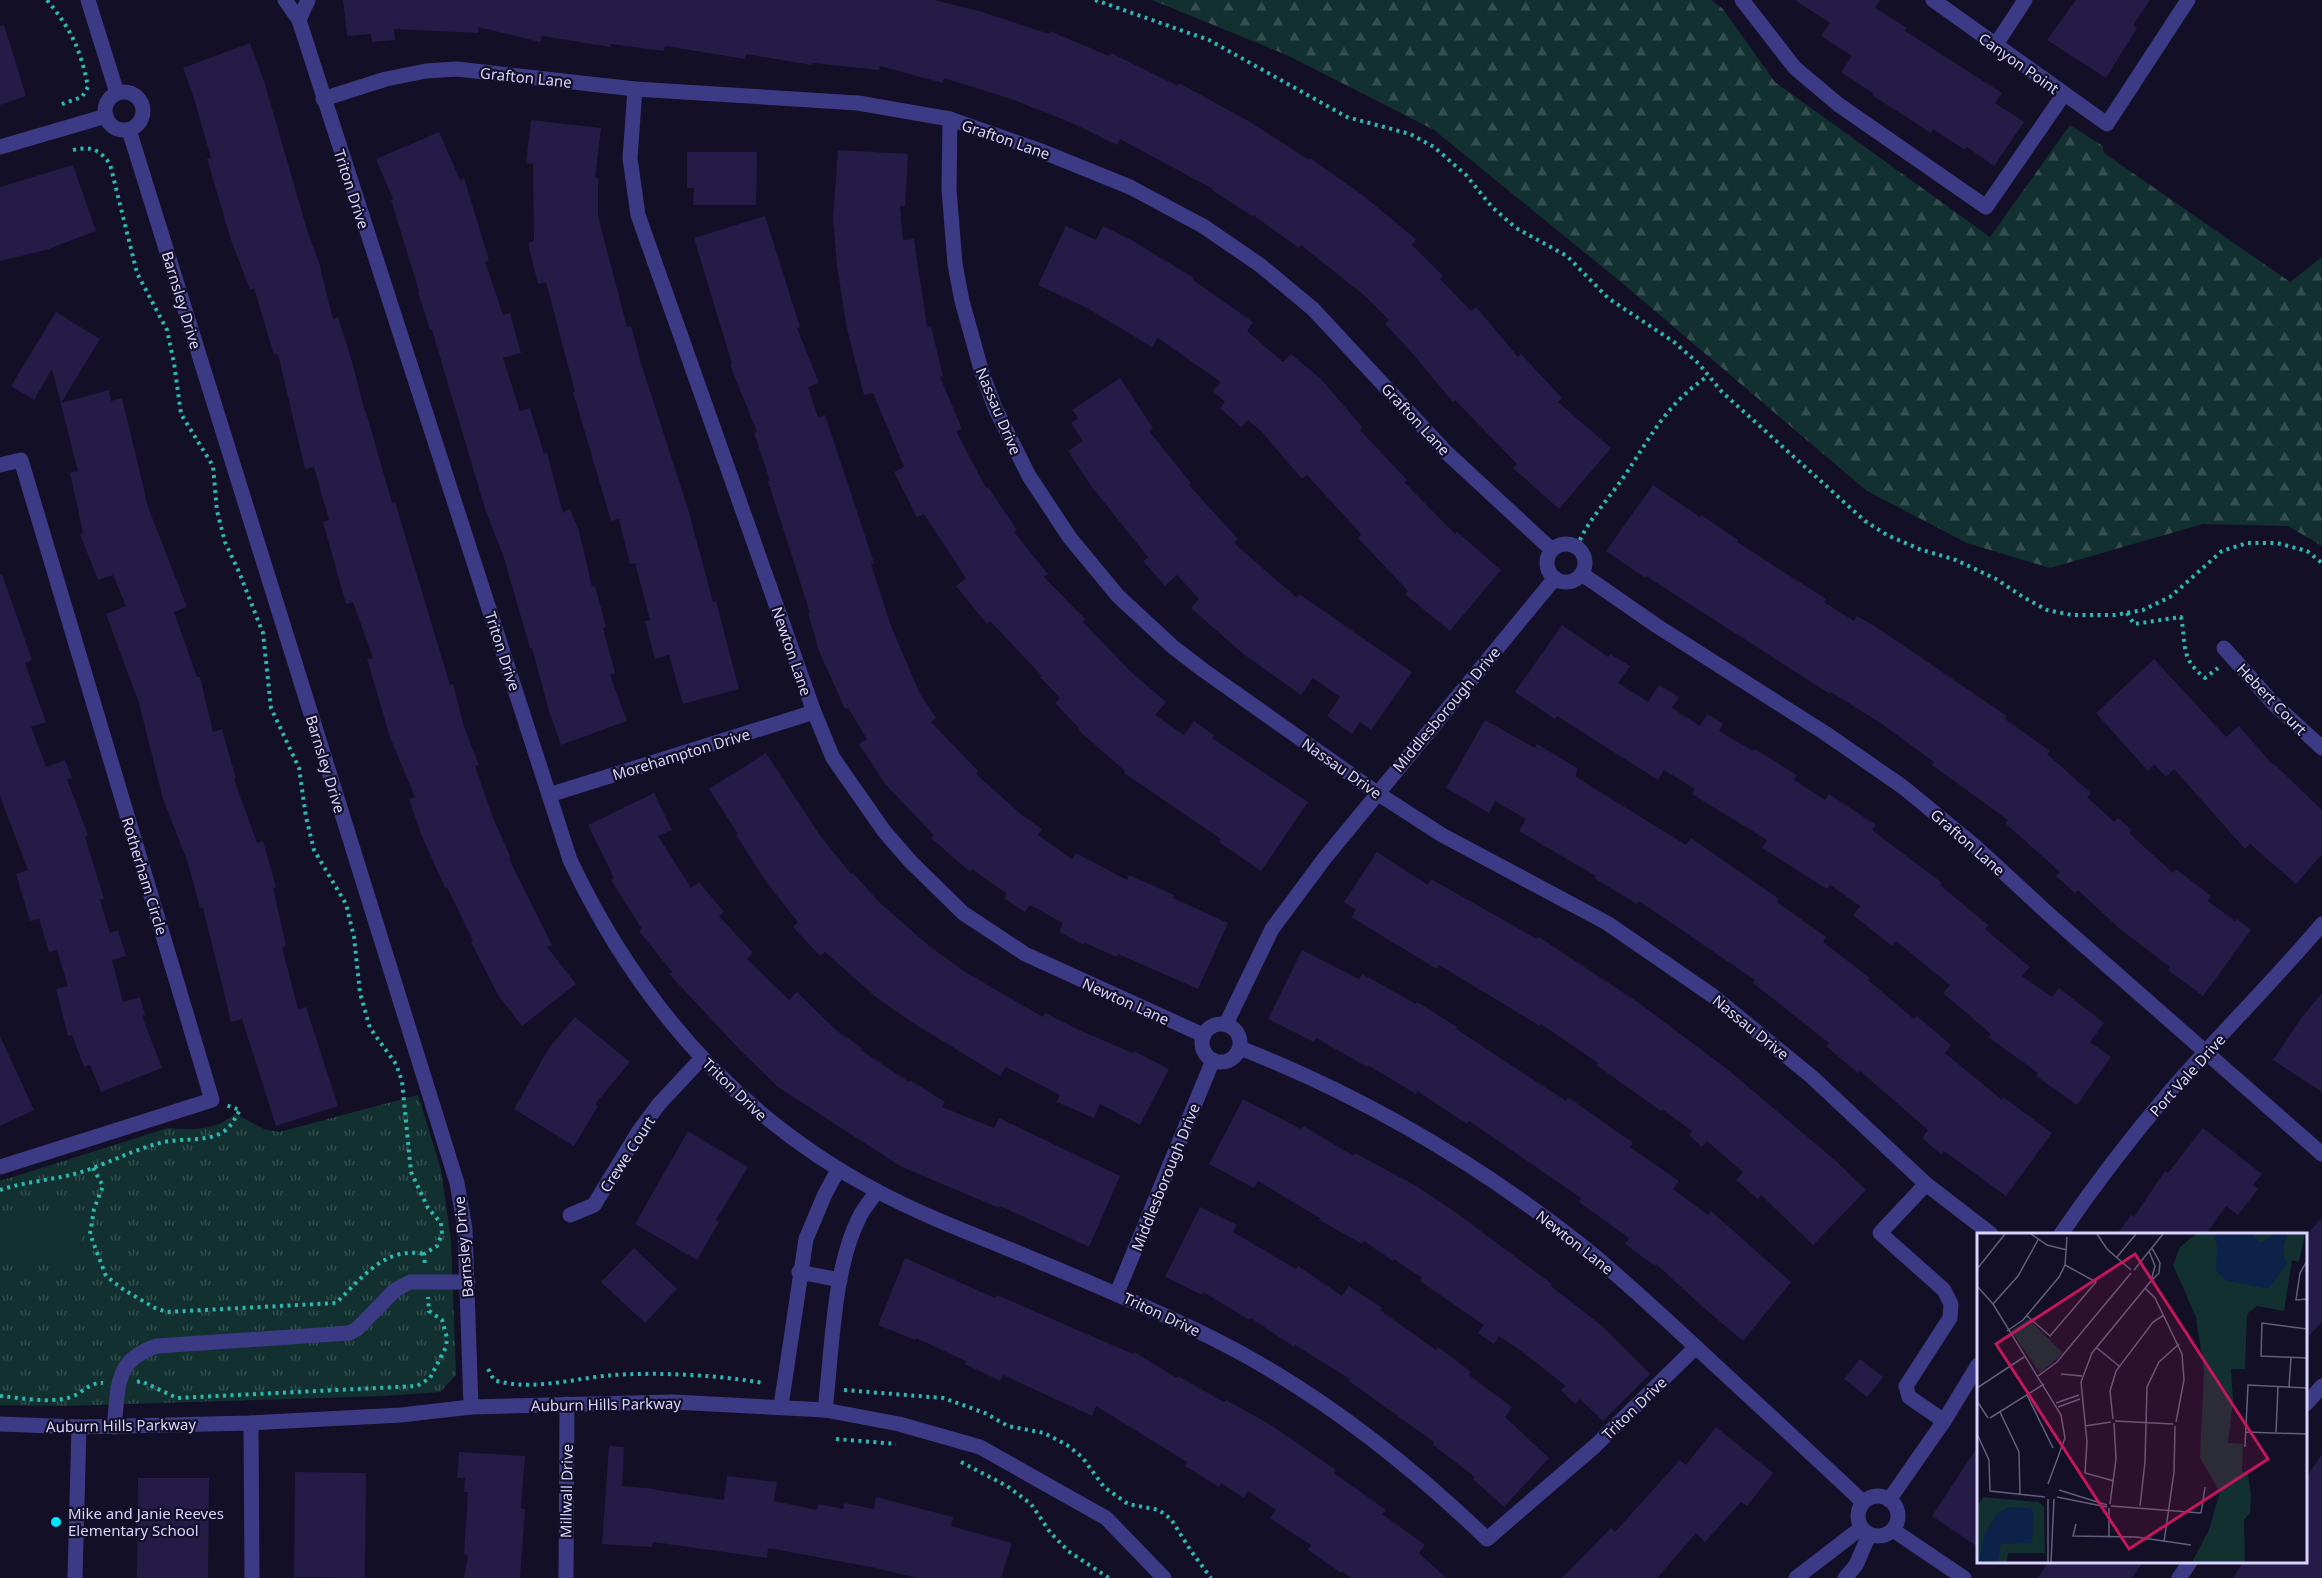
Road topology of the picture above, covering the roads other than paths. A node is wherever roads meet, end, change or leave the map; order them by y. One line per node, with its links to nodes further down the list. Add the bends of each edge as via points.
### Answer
1 (88, 0): 11 (street)
2 (285, 0): 8 (street, Triton Drive)
3 (308, 0): 8 (street)
4 (1742, 0): 12 (street, via 1795,68 1839,105 1986,207)
5 (1933, 0): 9 (street, Canyon Point)
6 (2025, 0): 9 (street)
7 (2188, 0): 12 (street, Canyon Point, via 2107,124)
8 (299, 20): 13 (street, Triton Drive)
9 (1995, 46): 12 (street, Canyon Point)
10 (634, 89): 13 (street, Grafton Lane, via 457,69 386,79); 15 (street, Grafton Lane, via 858,103); 23 (street, Newton Lane, via 630,158 638,215)
11 (117, 93): 14 (street, via 105,106); 16 (street, via 135,95 142,104 140,123)
12 (2064, 94)
13 (323, 99): 26 (street, Triton Drive)
14 (106, 116): 16 (street, via 116,129); 17 (street)
15 (950, 119): 19 (street, Grafton Lane, via 1130,187 1203,226 1251,258 1313,309 1446,452); 25 (street, Nassau Drive, via 951,226 971,337 995,408 1048,508 1118,596 1173,647)
16 (129, 130): 44 (street, Barnsley Drive, via 446,1143 465,1229)
17 (0, 147)
18 (0, 465): 35 (street, Rotherham Circle, via 21,459 212,1100)
19 (1552, 550): 20 (street, via 1565,544 1576,547 1584,556); 21 (street, via 1547,565)
20 (1582, 574): 21 (street, via 1571,582); 31 (street, Grafton Lane, via 1902,787 1976,847)
21 (1555, 578): 25 (street, Middlesborough Drive)
22 (2228, 653): 24 (street, Hebert Court, via 2273,703)
23 (813, 712): 26 (street, Morehampton Drive); 29 (street, Newton Lane, via 833,758 884,831 963,913 1024,954)
24 (2322, 748)
25 (1377, 794): 28 (street, Middlesborough Drive, via 1272,928); 37 (street, Nassau Drive, via 1442,835 1607,922 1660,958 1812,1077)
26 (549, 795): 32 (street, Triton Drive, via 570,860 604,927 644,988)
27 (2322, 924): 31 (street, Port Vale Drive)
28 (1226, 1024): 29 (street, via 1215,1024); 30 (street, via 1239,1036)
29 (1203, 1035): 33 (street, via 1204,1052)
30 (1240, 1048): 33 (street, via 1232,1059); 46 (street, Newton Lane, via 1302,1072 1351,1097 1493,1181 1581,1245)
31 (2206, 1052): 34 (street, Grafton Lane); 41 (street, Port Vale Drive, via 2136,1133)
32 (702, 1058): 36 (street, Triton Drive, via 763,1117); 39 (street, Crewe Court, via 639,1131 594,1205)
33 (1213, 1060): 45 (street, Middlesborough Drive)
34 (2322, 1154)
35 (0, 1167)
36 (838, 1170): 38 (street, Triton Drive); 42 (street, via 814,1216)
37 (1926, 1184): 40 (street, Nassau Drive); 54 (street, via 1880,1233 1944,1290 1951,1304 1950,1318 1906,1386 1909,1397)
38 (877, 1191): 43 (street, via 859,1218); 45 (street, Triton Drive, via 932,1218)
39 (570, 1215)
40 (1990, 1233)
41 (2062, 1233)
42 (799, 1272): 43 (street); 51 (street)
43 (840, 1280): 53 (street)
44 (468, 1282): 52 (street, Barnsley Drive); 58 (street, via 410,1282 395,1290 349,1333 146,1349 134,1356 121,1375)
45 (1117, 1293): 46 (street, Triton Drive, via 1220,1342 1329,1408 1415,1472 1487,1539 1595,1446)
46 (1696, 1347): 60 (street, Newton Lane)
47 (1977, 1367): 54 (street)
48 (2322, 1386): 49 (street)
49 (2307, 1403)
50 (567, 1404): 51 (street, Auburn Hills Parkway); 52 (street, Auburn Hills Parkway); 66 (street, Millwall Drive)
51 (781, 1406): 53 (street, Auburn Hills Parkway)
52 (471, 1407): 55 (street, Auburn Hills Parkway)
53 (825, 1410): 67 (street, Auburn Hills Parkway, via 899,1424 980,1447 1106,1518)
54 (1944, 1421): 59 (street)
55 (251, 1423): 58 (street, Auburn Hills Parkway); 65 (street)
56 (0, 1424): 57 (street, Auburn Hills Parkway)
57 (79, 1427): 58 (street, Auburn Hills Parkway); 64 (street)
58 (114, 1427)
59 (1889, 1500): 60 (street, via 1876,1496); 61 (street, via 1898,1514)
60 (1863, 1502): 62 (street, via 1857,1517)
61 (1893, 1530): 62 (street, via 1881,1537); 70 (street)
62 (1865, 1531): 68 (street); 69 (street, via 1856,1565)
63 (2189, 1563): 71 (street)
64 (75, 1578)
65 (252, 1578)
66 (566, 1578)
67 (1164, 1578)
68 (1796, 1578)
69 (1845, 1578)
70 (1964, 1578)
71 (2179, 1578)

